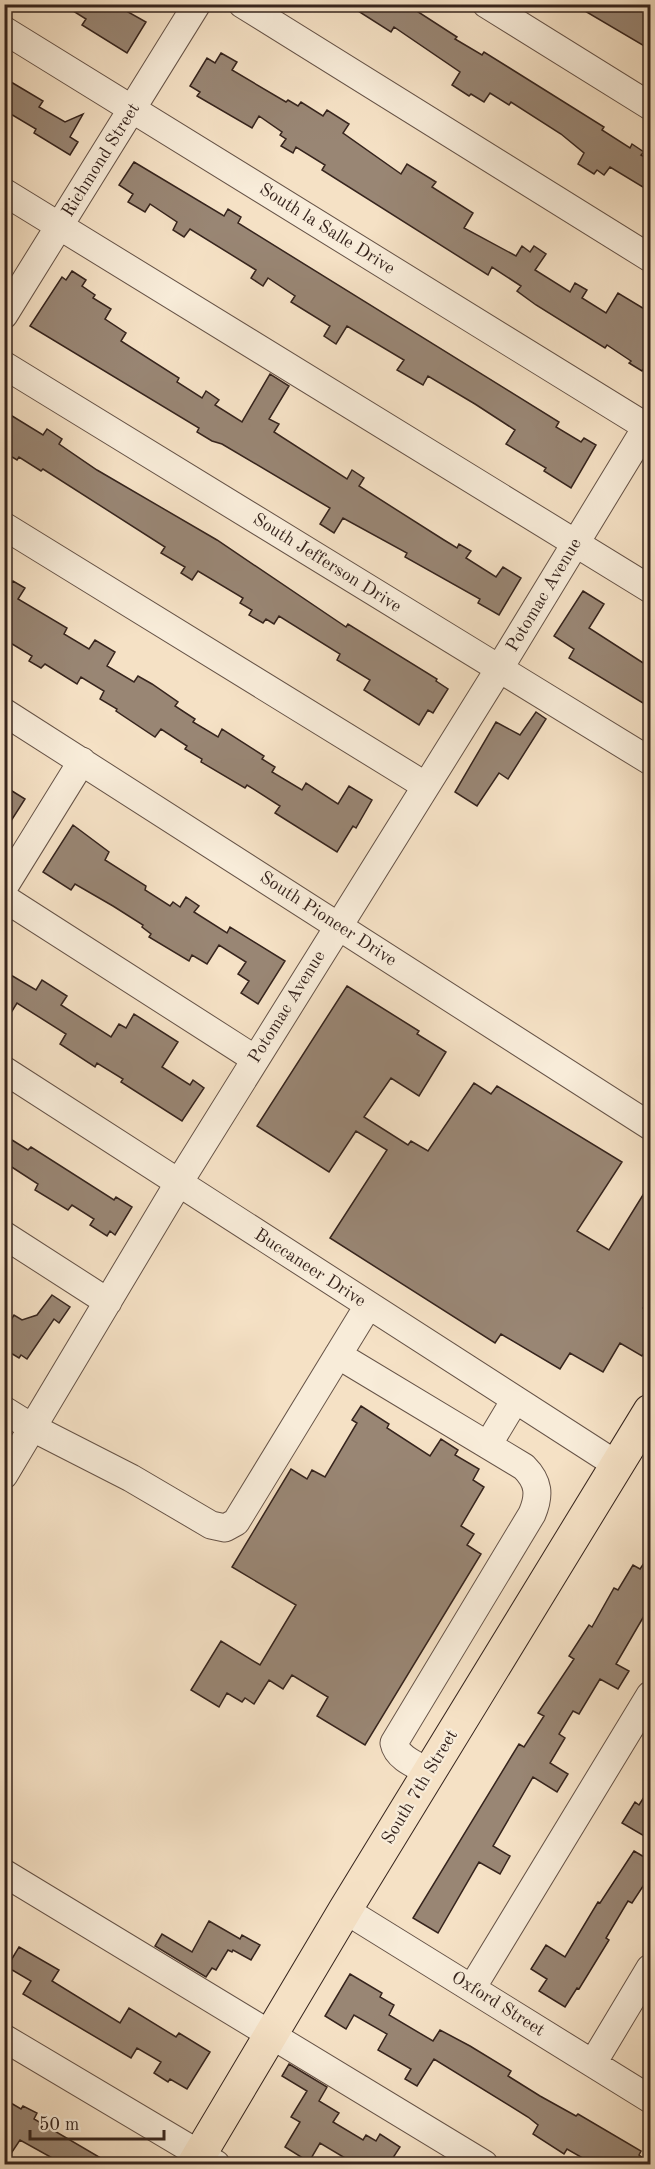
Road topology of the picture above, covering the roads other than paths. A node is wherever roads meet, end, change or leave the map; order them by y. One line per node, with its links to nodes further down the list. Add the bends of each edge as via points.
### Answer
1 (197, 4): 6 (street, Richmond Street)
2 (242, 4): 9 (street)
3 (486, 4): 5 (street)
4 (4, 30): 6 (street, South la Salle Drive)
5 (651, 106)
6 (133, 109): 8 (street, Richmond Street); 12 (street, South la Salle Drive)
7 (4, 192): 8 (street)
8 (60, 226): 10 (street, Richmond Street); 14 (street)
9 (651, 258)
10 (4, 315)
11 (4, 365): 16 (street, South Jefferson Drive)
12 (649, 425): 14 (street, Potomac Avenue)
13 (4, 526): 20 (street)
14 (576, 543): 15 (street); 16 (street, Potomac Avenue)
15 (651, 589)
16 (499, 669): 19 (street, South Jefferson Drive); 20 (street, Potomac Avenue)
17 (4, 712): 18 (street, South Pioneer Drive)
18 (82, 761): 21 (street); 23 (street, South Pioneer Drive)
19 (651, 761)
20 (426, 786): 23 (street, Potomac Avenue)
21 (4, 887)
22 (4, 898): 24 (street)
23 (337, 925): 24 (street, Potomac Avenue); 26 (street, South Pioneer Drive)
24 (255, 1059): 27 (street, Potomac Avenue)
25 (4, 1070): 27 (street, Buccaneer Drive)
26 (651, 1126)
27 (178, 1184): 29 (street, Potomac Avenue); 30 (street, Buccaneer Drive)
28 (4, 1235): 29 (street)
29 (108, 1302): 35 (street, Potomac Avenue)
30 (368, 1305): 31 (street); 32 (street, Buccaneer Drive)
31 (338, 1355): 35 (street, via 236,1522 225,1528 211,1525); 36 (street)
32 (515, 1400): 36 (street); 37 (street, Buccaneer Drive)
33 (4, 1410): 35 (street)
34 (651, 1411): 37 (main road, South 7th Street)
35 (33, 1428): 38 (street, Potomac Avenue)
36 (488, 1444): 40 (street, via 533,1476 538,1488 537,1502 397,1733 395,1750)
37 (617, 1465): 40 (main road, South 7th Street)
38 (4, 1475)
39 (651, 1695): 44 (street)
40 (429, 1772): 42 (main road, South 7th Street)
41 (4, 1873): 45 (street)
42 (345, 1910): 44 (street, Oxford Street); 45 (main road, South 7th Street)
43 (651, 1968): 47 (street)
44 (471, 1988): 47 (street, Oxford Street)
45 (271, 2035): 49 (main road, South 7th Street); 50 (street)
46 (4, 2038): 49 (street)
47 (593, 2063): 48 (street, Oxford Street)
48 (651, 2099)
49 (203, 2161)
50 (484, 2164)

